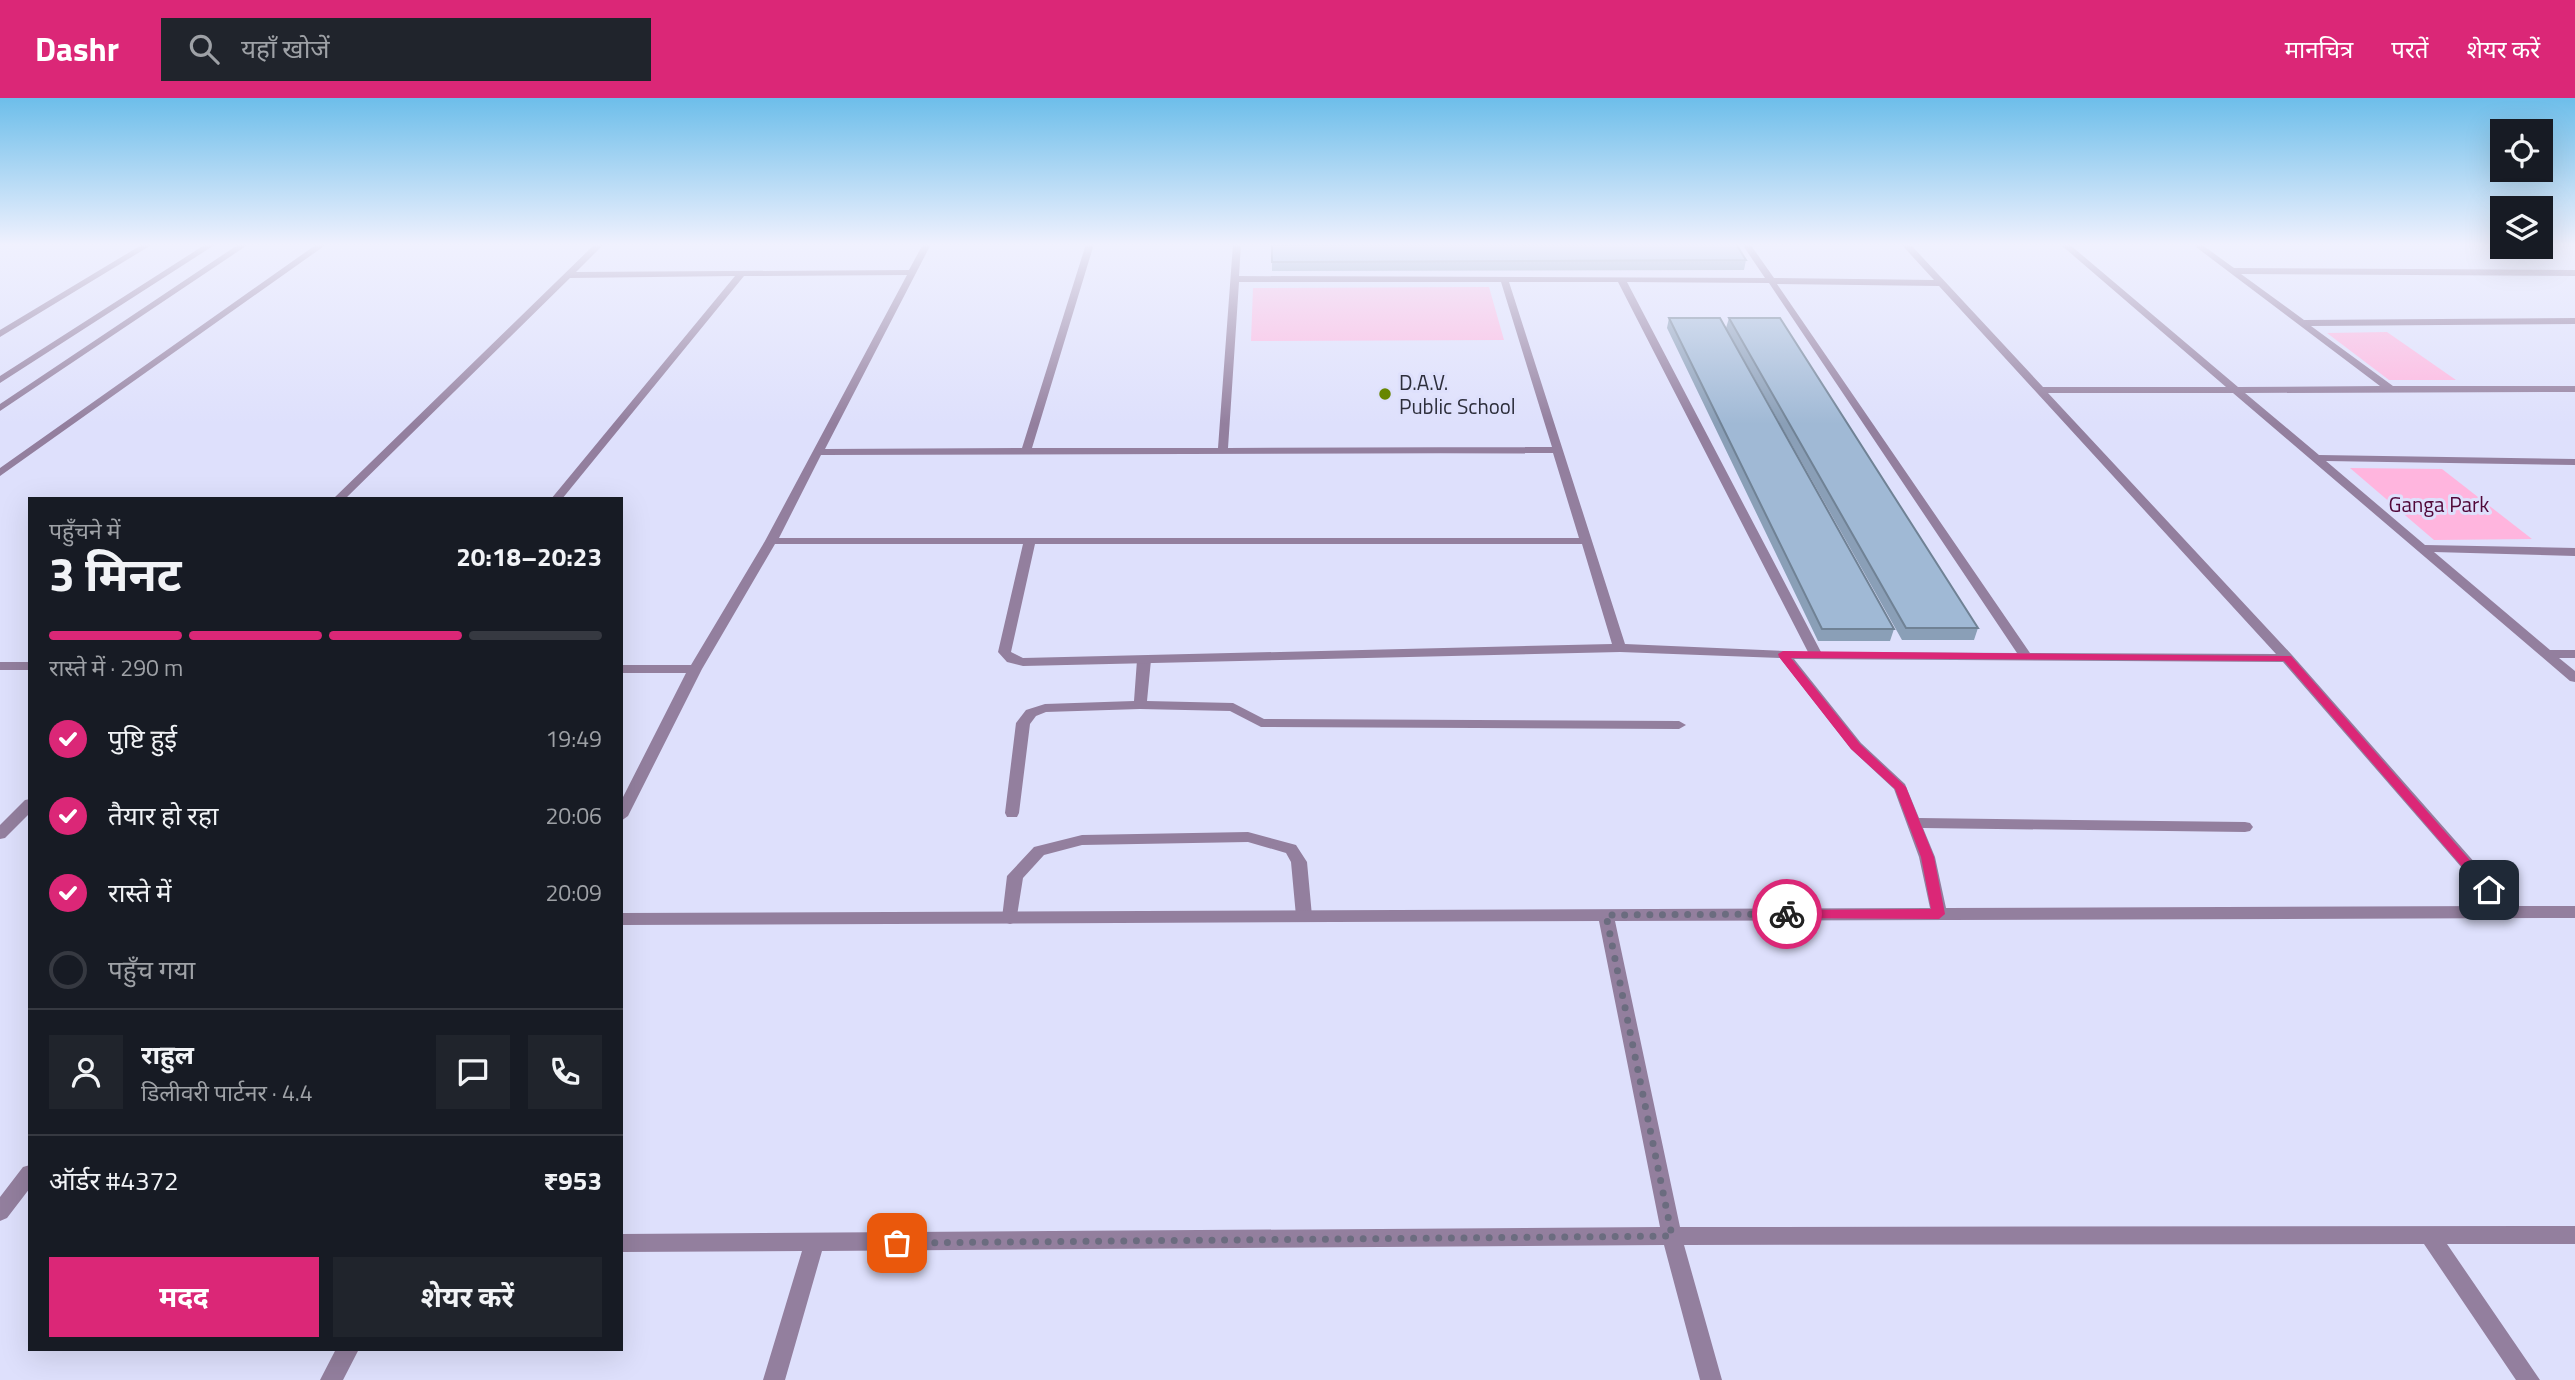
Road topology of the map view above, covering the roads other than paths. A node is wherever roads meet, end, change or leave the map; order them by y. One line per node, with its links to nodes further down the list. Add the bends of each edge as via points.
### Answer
1 (50, 304): 18 (street)
2 (119, 304): 19 (street)
3 (156, 304): 24 (street)
4 (239, 304): 31 (street)
5 (538, 304): 34 (street)
6 (716, 304): 35 (street)
7 (896, 304): 27 (street)
8 (1072, 304): 28 (street)
9 (1232, 304): 26 (street)
10 (1512, 304): 25 (street)
11 (1635, 304): 45 (street)
12 (1785, 304): 46 (street)
13 (1959, 304): 22 (street)
14 (2134, 304): 23 (street)
15 (2276, 304): 17 (street)
16 (2575, 321): 17 (street)
17 (2301, 323): 20 (street)
18 (0, 334)
19 (0, 380)
20 (2390, 389): 21 (street); 23 (street)
21 (2575, 389)
22 (2043, 390): 23 (street); 47 (street)
23 (2235, 391): 29 (street)
24 (0, 408)
25 (1557, 450): 26 (street); 38 (street)
26 (1223, 451): 28 (street)
27 (817, 452): 28 (street); 36 (street)
28 (1026, 452)
29 (2316, 458): 32 (street); 39 (street)
30 (0, 461): 31 (street)
31 (17, 461): 33 (street)
32 (2575, 462)
33 (0, 472)
34 (340, 497)
35 (558, 497)
36 (771, 541): 37 (street); 52 (street)
37 (1030, 541): 38 (street); 48 (street, via 1004,652 1009,658 1046,663)
38 (1586, 541): 41 (street)
39 (2423, 548): 40 (street); 43 (street)
40 (2575, 552)
41 (1620, 648): 42 (street); 48 (street)
42 (1783, 654): 45 (street); 59 (street, via 1856,746 1900,787)
43 (2548, 654): 44 (street); 53 (street)
44 (2575, 654)
45 (1817, 656): 46 (street)
46 (2026, 656): 47 (street)
47 (2287, 658): 62 (street)
48 (1143, 660): 54 (street)
49 (0, 666): 50 (street)
50 (28, 666)
51 (623, 669): 52 (street)
52 (695, 669): 57 (street)
53 (2575, 678)
54 (1140, 705): 55 (street, via 1233,707 1261,723); 58 (street, via 1045,708 1031,713 1023,723)
55 (1679, 725)
56 (28, 806): 61 (street)
57 (623, 812)
58 (1012, 813)
59 (1913, 822): 60 (street); 64 (street, via 1927,857)
60 (2245, 827)
61 (0, 834)
62 (2508, 911): 63 (street); 64 (street)
63 (2575, 912)
64 (1939, 914): 65 (street)
65 (1606, 915): 66 (street); 73 (street)
66 (1304, 916): 67 (street); 67 (street, via 1299,862 1291,849 1248,836 1082,840 1039,851 1015,876)
67 (1010, 918): 68 (street)
68 (623, 919)
69 (28, 1176): 70 (street)
70 (0, 1212)
71 (2429, 1235): 72 (street); 73 (street); 80 (street)
72 (2575, 1235)
73 (1672, 1236): 75 (street); 79 (street)
74 (623, 1243): 75 (street)
75 (814, 1244): 78 (street)
76 (347, 1351): 77 (street)
77 (331, 1380)
78 (774, 1380)
79 (1711, 1380)
80 (2529, 1380)

